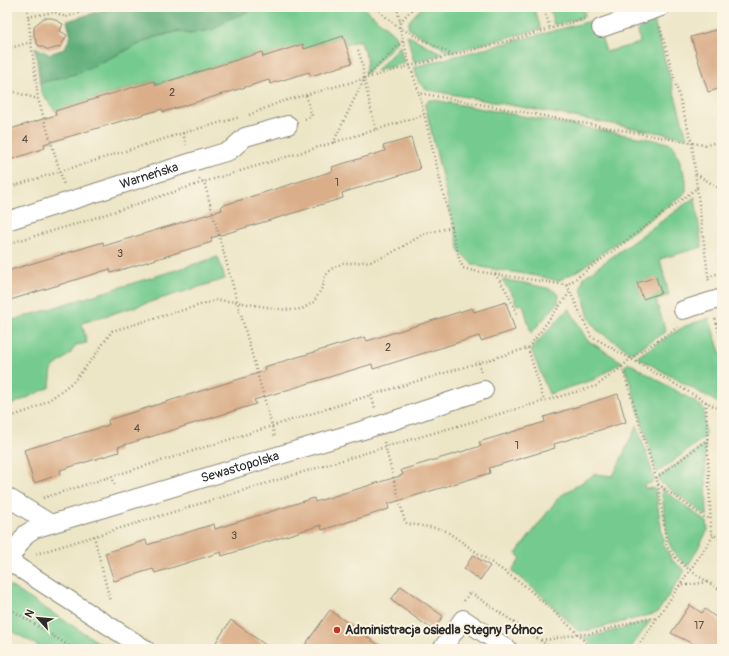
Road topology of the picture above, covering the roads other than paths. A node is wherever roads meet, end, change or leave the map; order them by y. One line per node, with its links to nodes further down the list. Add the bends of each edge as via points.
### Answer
1 (659, 14): 2 (street)
2 (596, 23)
3 (288, 125): 4 (street, Warneńska, via 245,137 229,151)
4 (7, 221)
5 (716, 294): 6 (street)
6 (682, 317)
7 (484, 390): 9 (street, Sewastopolska, via 380,425)
8 (8, 489): 9 (street)
9 (50, 524): 10 (street, Sewastopolska, via 26,534)
10 (7, 560): 11 (street)
11 (144, 649)
12 (442, 649): 13 (street, via 463,619)
13 (508, 649)

